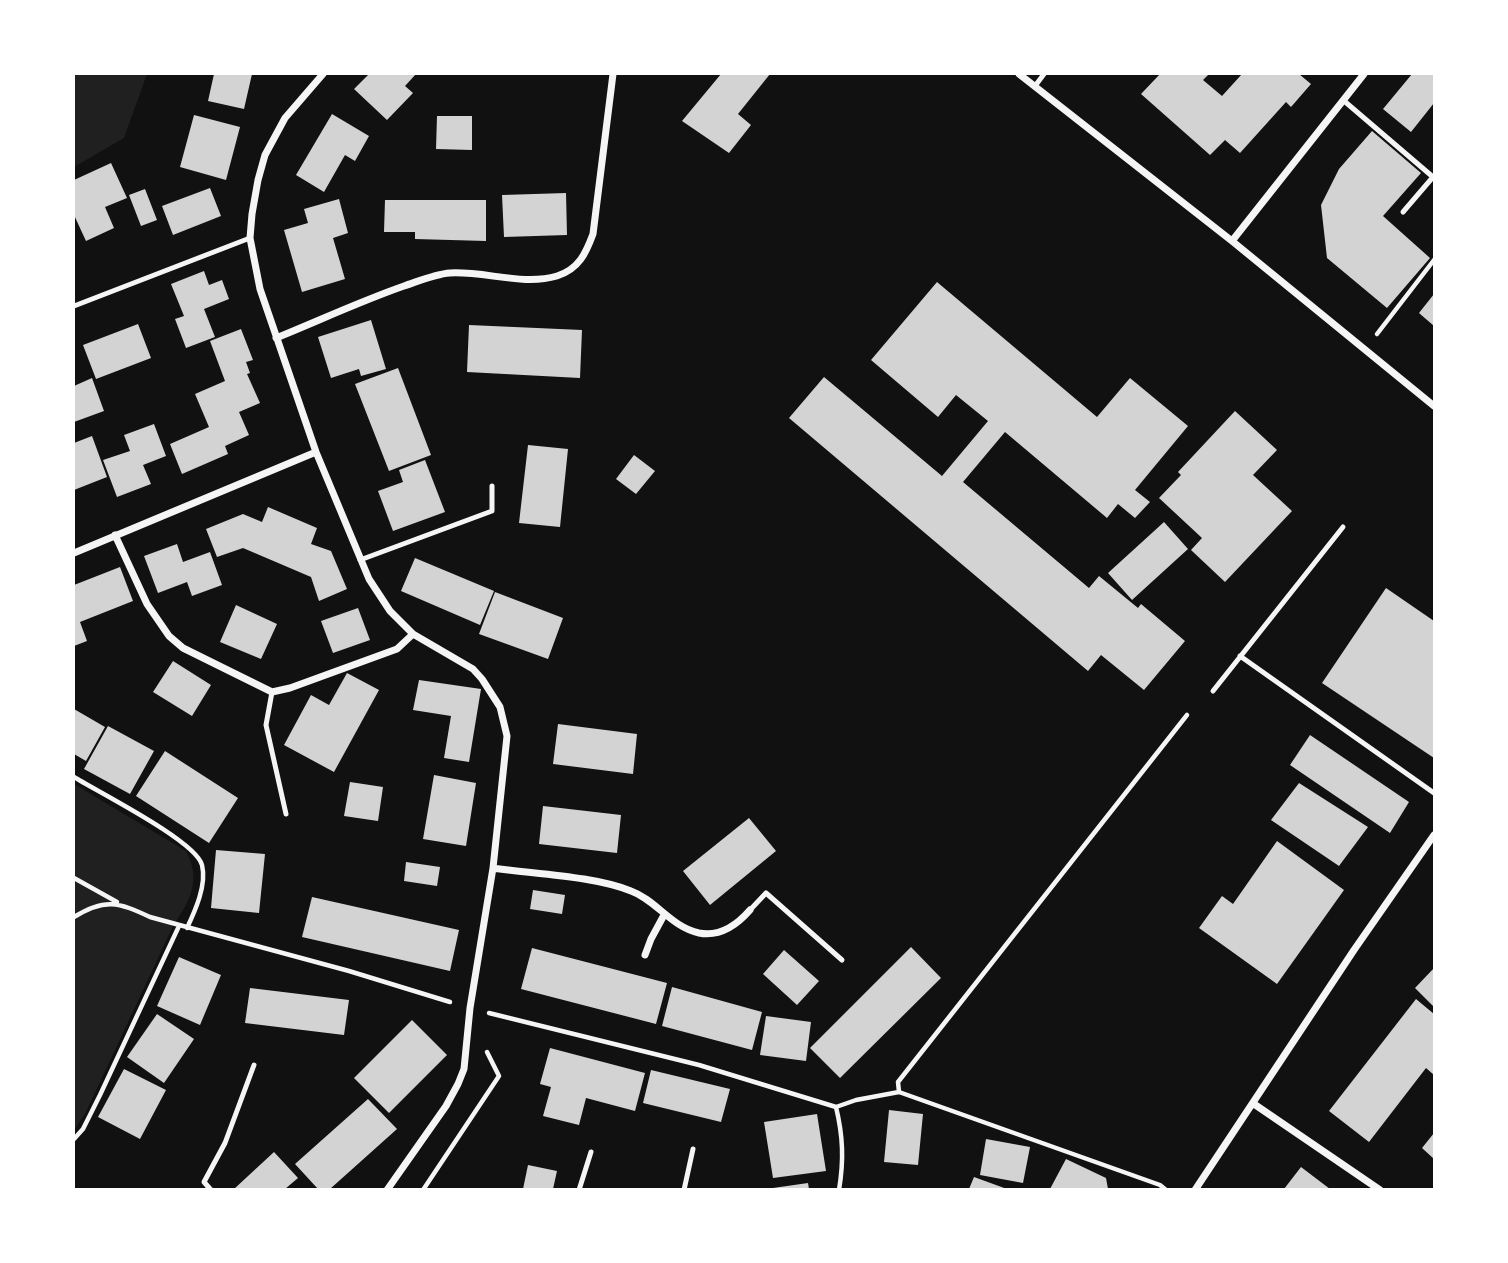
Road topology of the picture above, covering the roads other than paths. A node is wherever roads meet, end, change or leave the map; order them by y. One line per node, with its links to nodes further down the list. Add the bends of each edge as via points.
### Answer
1 (323, 74): 10 (street, via 285,118 265,155)
2 (613, 74): 13 (street, via 593,234 585,255 573,268 533,279 450,273 428,278)
3 (1019, 74): 6 (street)
4 (1044, 74): 6 (lane)
5 (1364, 74): 7 (street)
6 (1035, 86): 11 (street)
7 (1343, 100): 8 (lane); 11 (street)
8 (1434, 176): 9 (lane)
9 (1403, 212)
10 (250, 238): 12 (lane); 13 (street)
11 (1232, 241): 14 (street)
12 (74, 306)
13 (276, 338): 15 (street)
14 (1434, 406)
15 (316, 452): 18 (street); 20 (street)
16 (492, 486): 20 (lane, via 492,511)
17 (1343, 527): 22 (lane)
18 (116, 535): 19 (street); 24 (street, via 147,604 169,636 183,648)
19 (74, 553)
20 (360, 560): 21 (street, via 380,597)
21 (413, 634): 24 (street, via 397,649); 28 (street, via 473,669 492,692 506,722 507,756)
22 (1240, 656): 23 (lane); 25 (lane)
23 (1213, 691)
24 (272, 692): 26 (lane, via 266,725)
25 (1434, 793)
26 (286, 814)
27 (1434, 835): 34 (street)
28 (493, 868): 30 (street, via 616,886 639,894); 38 (street, via 464,1069 446,1106)
29 (750, 910): 30 (street, via 726,930 708,934); 32 (lane, via 766,893)
30 (664, 915): 31 (street)
31 (645, 956)
32 (842, 960)
33 (254, 1065): 37 (lane, via 225,1143 204,1182)
34 (1254, 1104): 41 (street); 42 (street)
35 (692, 1149): 40 (lane)
36 (591, 1152): 39 (lane)
37 (211, 1189)
38 (387, 1189)
39 (579, 1189)
40 (684, 1189)
41 (1195, 1189)
42 (1380, 1189)

